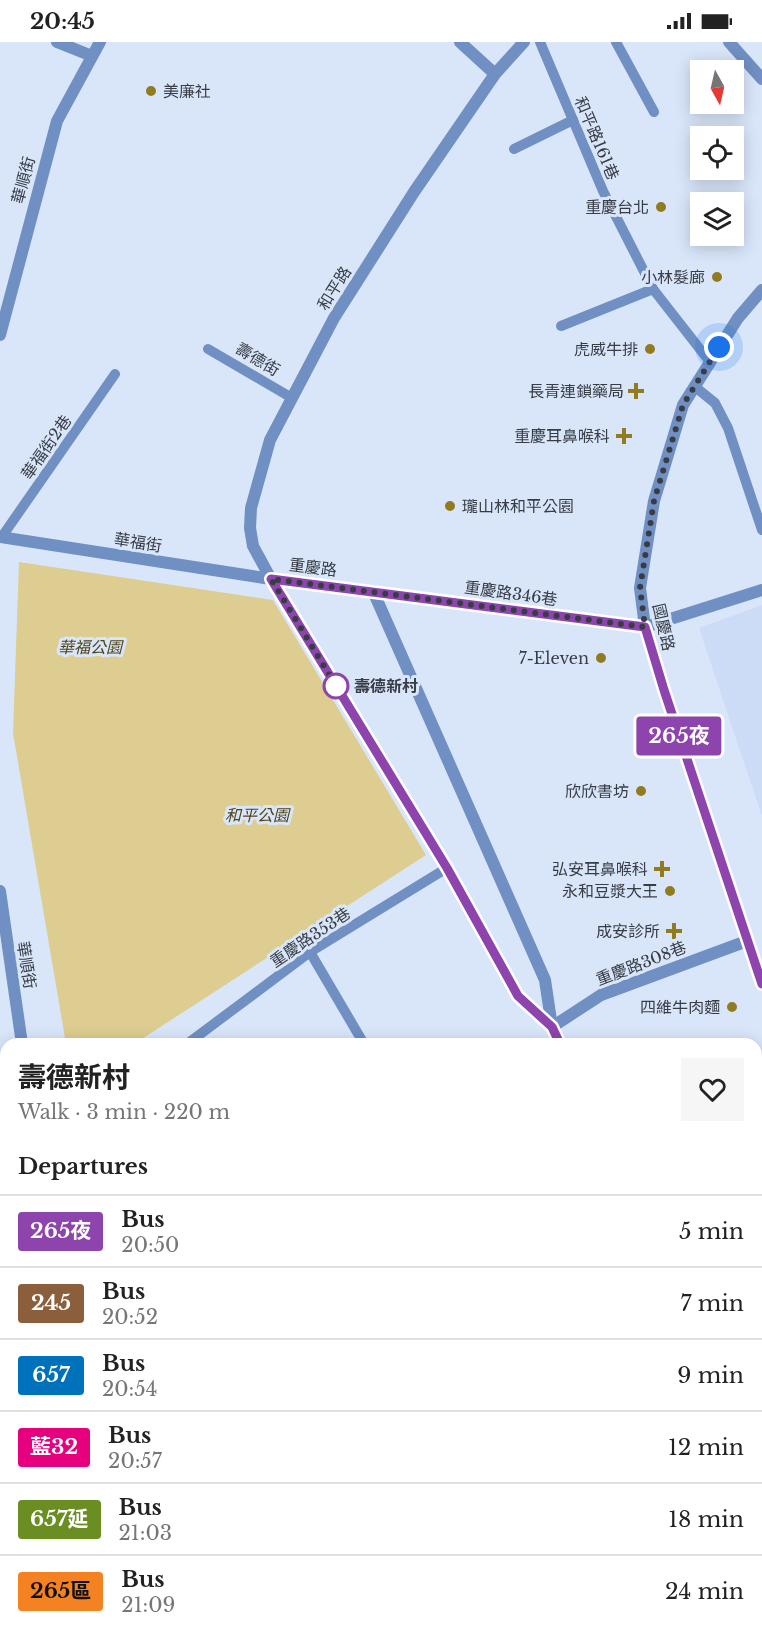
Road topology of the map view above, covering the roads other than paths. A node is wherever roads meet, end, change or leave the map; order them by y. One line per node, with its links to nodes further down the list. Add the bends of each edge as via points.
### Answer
1 (57, 42): 8 (street)
2 (100, 42): 8 (street, 華順街)
3 (460, 42): 9 (street)
4 (524, 42): 9 (street, 和平路)
5 (540, 42): 12 (lane, 和平路161巷)
6 (616, 42): 11 (lane)
7 (729, 42): 10 (street)
8 (92, 56): 14 (street, 華順街, via 57,121)
9 (495, 74): 23 (street, 和平路, via 334,318)
10 (762, 79)
11 (654, 112)
12 (573, 120): 13 (lane); 15 (lane, 和平路161巷, via 603,191)
13 (514, 149)
14 (6, 285): 18 (street, 華順街)
15 (653, 289): 17 (lane); 20 (lane, 和平路161巷)
16 (762, 290): 20 (street, 國慶路, via 738,318)
17 (561, 326)
18 (0, 335)
19 (208, 349): 23 (lane, 壽德街)
20 (710, 362): 22 (street, 國慶路)
21 (115, 374): 25 (lane, 華福街2巷)
22 (694, 386): 24 (lane, via 715,404 728,428); 29 (street, 國慶路, via 683,405 654,501 640,588)
23 (292, 398): 26 (street, 和平路, via 270,440 251,508 253,546)
24 (762, 530)
25 (1, 538): 26 (street, 華福街)
26 (271, 579): 28 (street, 重慶路); 30 (street, 重慶路)
27 (762, 590): 29 (street)
28 (373, 591): 29 (street, 重慶路346巷); 35 (street, 重慶路, via 545,980)
29 (645, 627): 32 (street, 國慶路)
30 (447, 868): 33 (lane, 重慶路353巷); 35 (street, 重慶路, via 518,996)
31 (0, 891): 36 (street, 華順街)
32 (747, 941): 34 (street, 國慶路); 35 (street, 重慶路308巷, via 601,995)
33 (310, 952): 37 (lane, 重慶路353巷); 38 (lane)
34 (762, 984)
35 (552, 1027): 39 (street, 重慶路)
36 (21, 1038)
37 (198, 1038)
38 (360, 1038)
39 (557, 1038)

